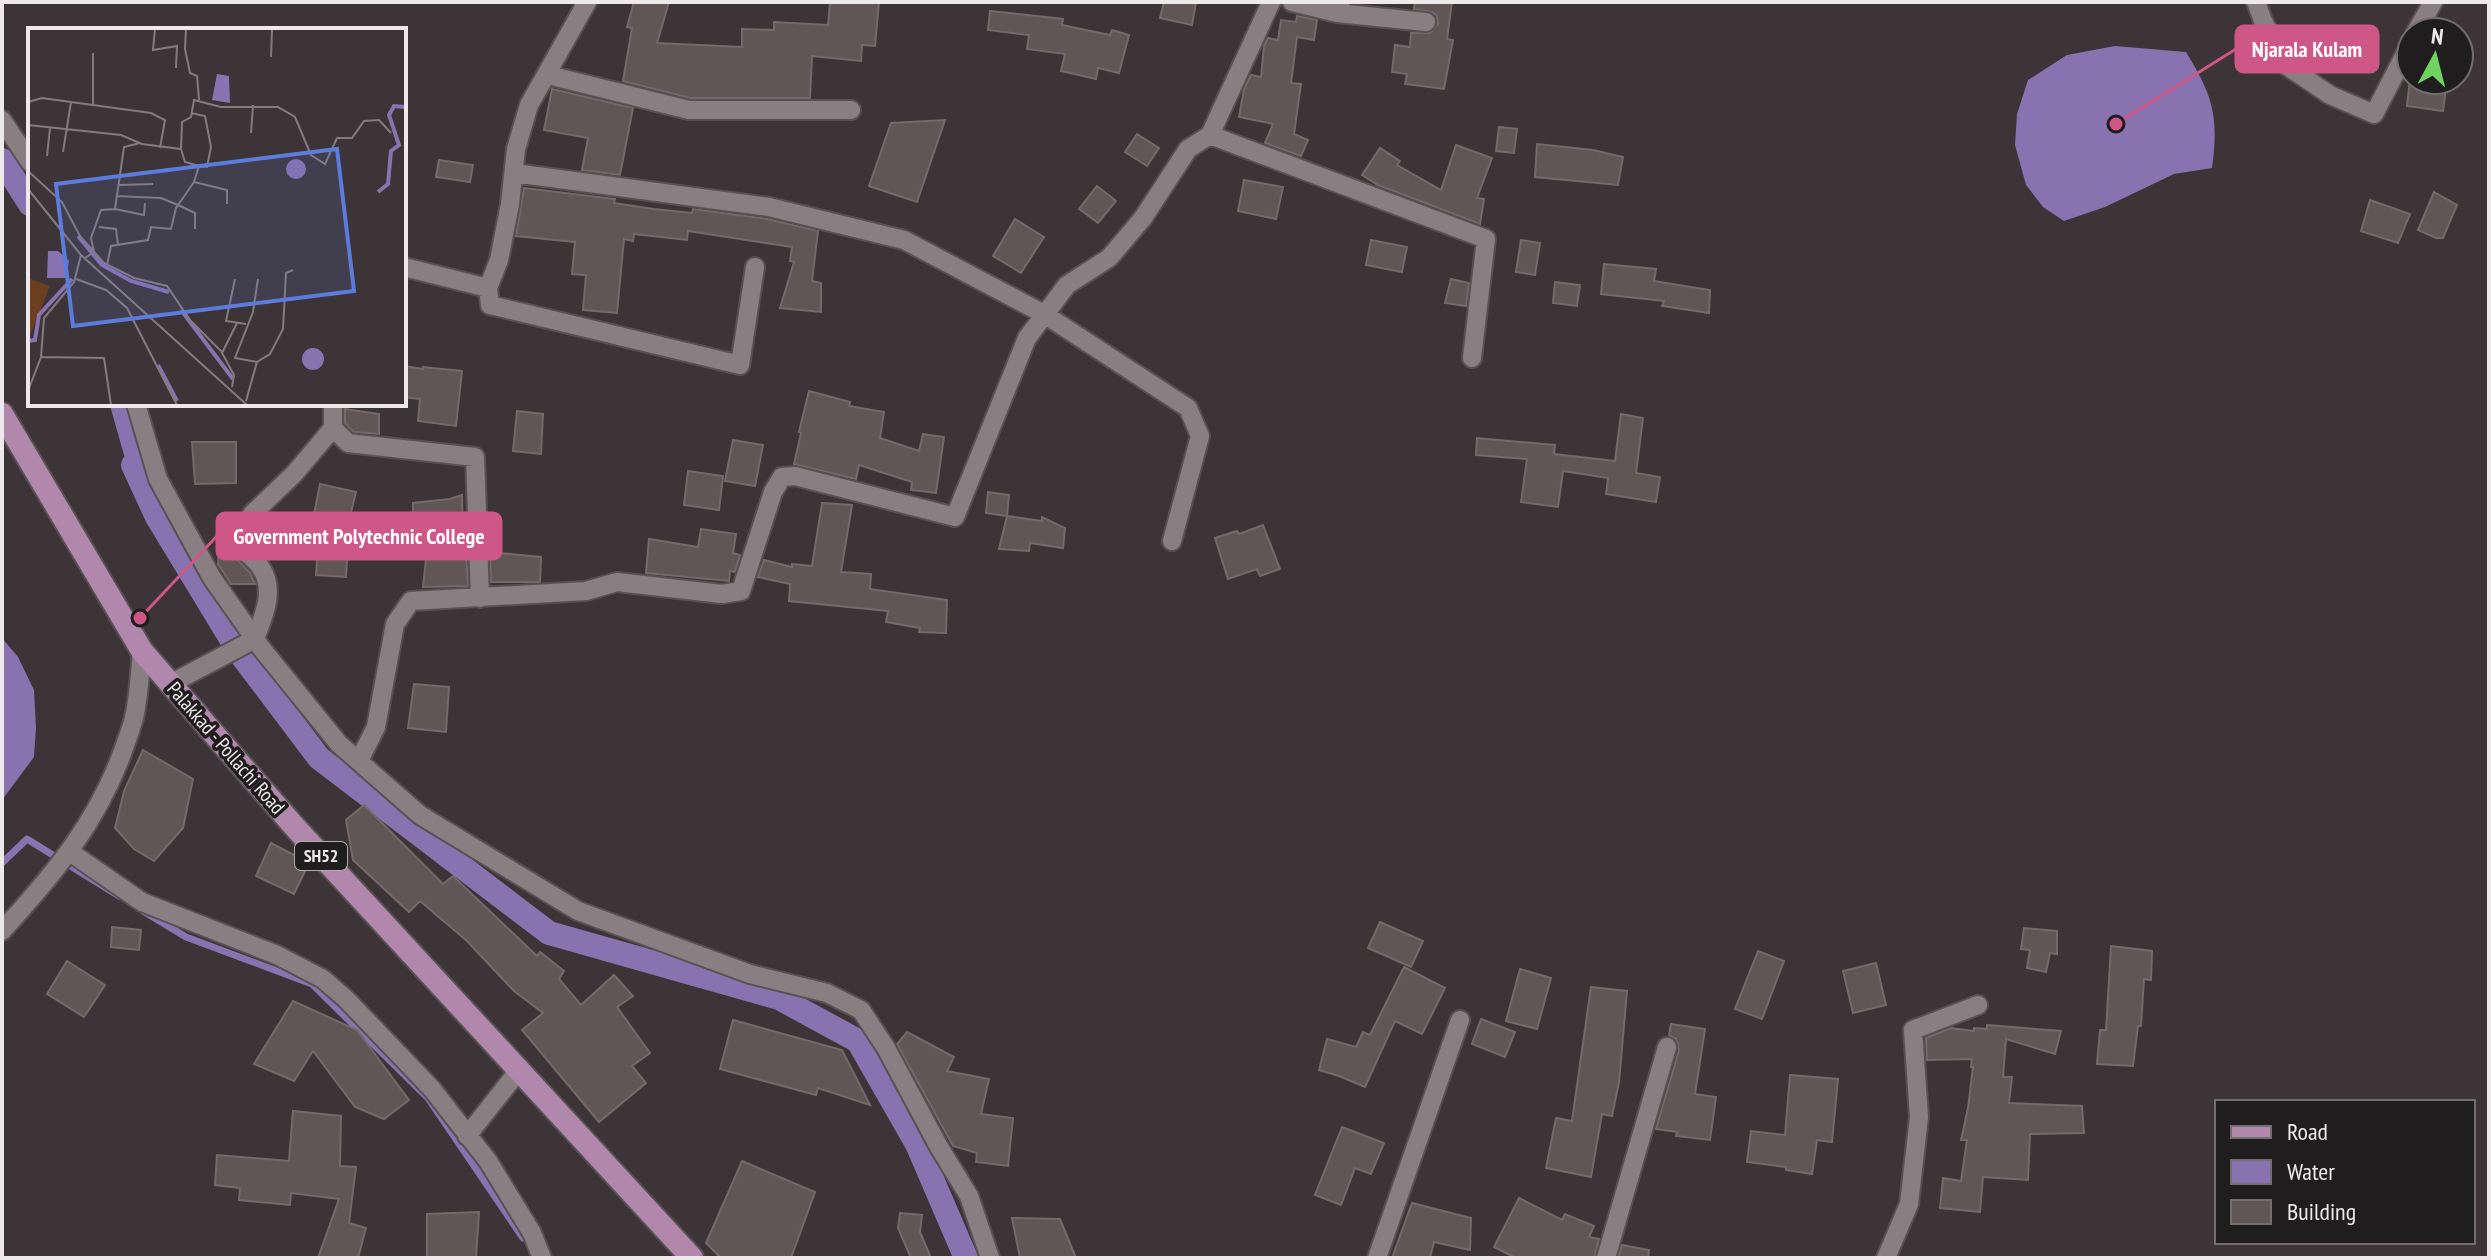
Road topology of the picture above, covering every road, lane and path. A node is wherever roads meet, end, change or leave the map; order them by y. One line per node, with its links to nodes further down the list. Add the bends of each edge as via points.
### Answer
1 (587, 2): 8 (street)
2 (1271, 2): 11 (street)
3 (1292, 2): 5 (street)
4 (2256, 2): 7 (street, via 2287,66 2330,95 2374,114)
5 (1339, 7): 6 (street)
6 (1426, 22)
7 (2395, 74)
8 (548, 75): 9 (street, via 689,110); 13 (street, via 529,105)
9 (851, 110)
10 (2, 120): 12 (street)
11 (1210, 135): 17 (street, via 1188,149 1143,218 1109,258 1067,285); 18 (street, via 1486,239)
12 (28, 159)
13 (514, 173): 16 (street, via 499,260); 17 (street, via 769,207 904,240)
14 (755, 267): 16 (street, via 740,365 490,305)
15 (406, 268): 16 (street)
16 (488, 288)
17 (1044, 314): 23 (street, via 1188,408 1200,436); 24 (street, via 1027,338 955,517 782,477 741,591 722,594 617,582 586,591)
18 (1472, 358)
19 (137, 406): 25 (street, via 158,479 212,578)
20 (333, 406): 22 (street)
21 (2, 414): 26 (main road, Palakkad - Pollachi Road / SH52)
22 (333, 428): 24 (street, via 348,443 475,457); 25 (street, via 252,514 243,549 261,568 269,589)
23 (1172, 541)
24 (480, 598): 28 (street, via 411,601 395,624 376,727)
25 (255, 639): 27 (street); 28 (street, via 339,744)
26 (142, 651): 27 (main road, Palakkad - Pollachi Road / SH52); 29 (street, via 135,715 114,777)
27 (170, 684): 34 (main road, Palakkad - Pollachi Road / SH52)
28 (359, 761): 40 (street, via 420,815 578,911 750,974 827,993 861,1010 969,1196)
29 (70, 852): 30 (street); 35 (street, via 142,902 253,944 323,979 432,1089)
30 (2, 931)
31 (1978, 1005): 43 (street, via 1913,1030 1918,1132 1909,1204)
32 (1460, 1020): 41 (street)
33 (1667, 1047): 42 (street)
34 (519, 1070): 35 (street); 39 (main road, Palakkad - Pollachi Road / SH52)
35 (467, 1136): 36 (street)
36 (532, 1233): 37 (street); 38 (street)
37 (524, 1258)
38 (542, 1258)
39 (692, 1258)
40 (990, 1258)
41 (1377, 1258)
42 (1606, 1258)
43 (1886, 1258)

